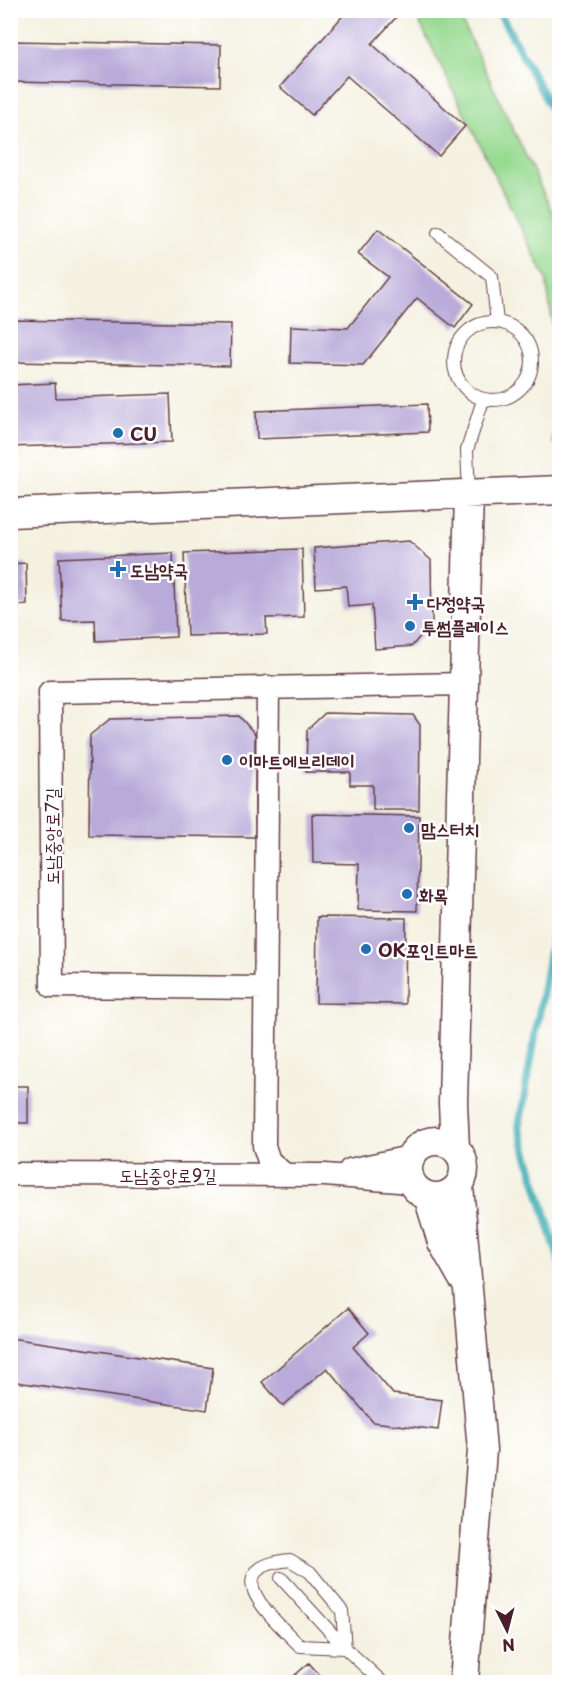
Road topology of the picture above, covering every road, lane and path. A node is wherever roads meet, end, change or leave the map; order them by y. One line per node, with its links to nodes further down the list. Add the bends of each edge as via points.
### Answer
1 (438, 233): 2 (lane, via 492,277)
2 (497, 322): 3 (lane, via 472,329 456,348 455,368 462,385); 3 (lane, via 509,325 525,338 533,356 532,369 528,381 514,395 496,401)
3 (483, 400): 5 (lane, via 467,450)
4 (560, 490): 5 (street)
5 (469, 493): 6 (street); 7 (street)
6 (10, 513)
7 (465, 684): 8 (street, 도남중앙로7길); 10 (street)
8 (268, 687): 9 (street); 9 (street, 도남중앙로7길, via 50,692 52,986)
9 (265, 988): 11 (street)
10 (454, 1076): 12 (street); 13 (street)
11 (264, 1146): 15 (street); 16 (street, via 269,1161)
12 (455, 1148): 13 (street, via 441,1141); 17 (street, via 464,1171)
13 (419, 1170): 16 (street, 도남중앙로9길); 17 (street, via 445,1196); 18 (street, via 442,1242)
14 (10, 1174): 15 (street, 도남중앙로9길)
15 (239, 1174): 16 (street, 도남중앙로9길)
16 (285, 1175)
17 (459, 1186): 18 (street)
18 (466, 1284): 22 (street, via 482,1450)
19 (281, 1578): 20 (lane)
20 (345, 1648): 20 (lane, via 342,1611 310,1572 290,1560 272,1562 256,1574 252,1589 258,1604 300,1646); 21 (lane)
21 (382, 1683)
22 (464, 1683)

